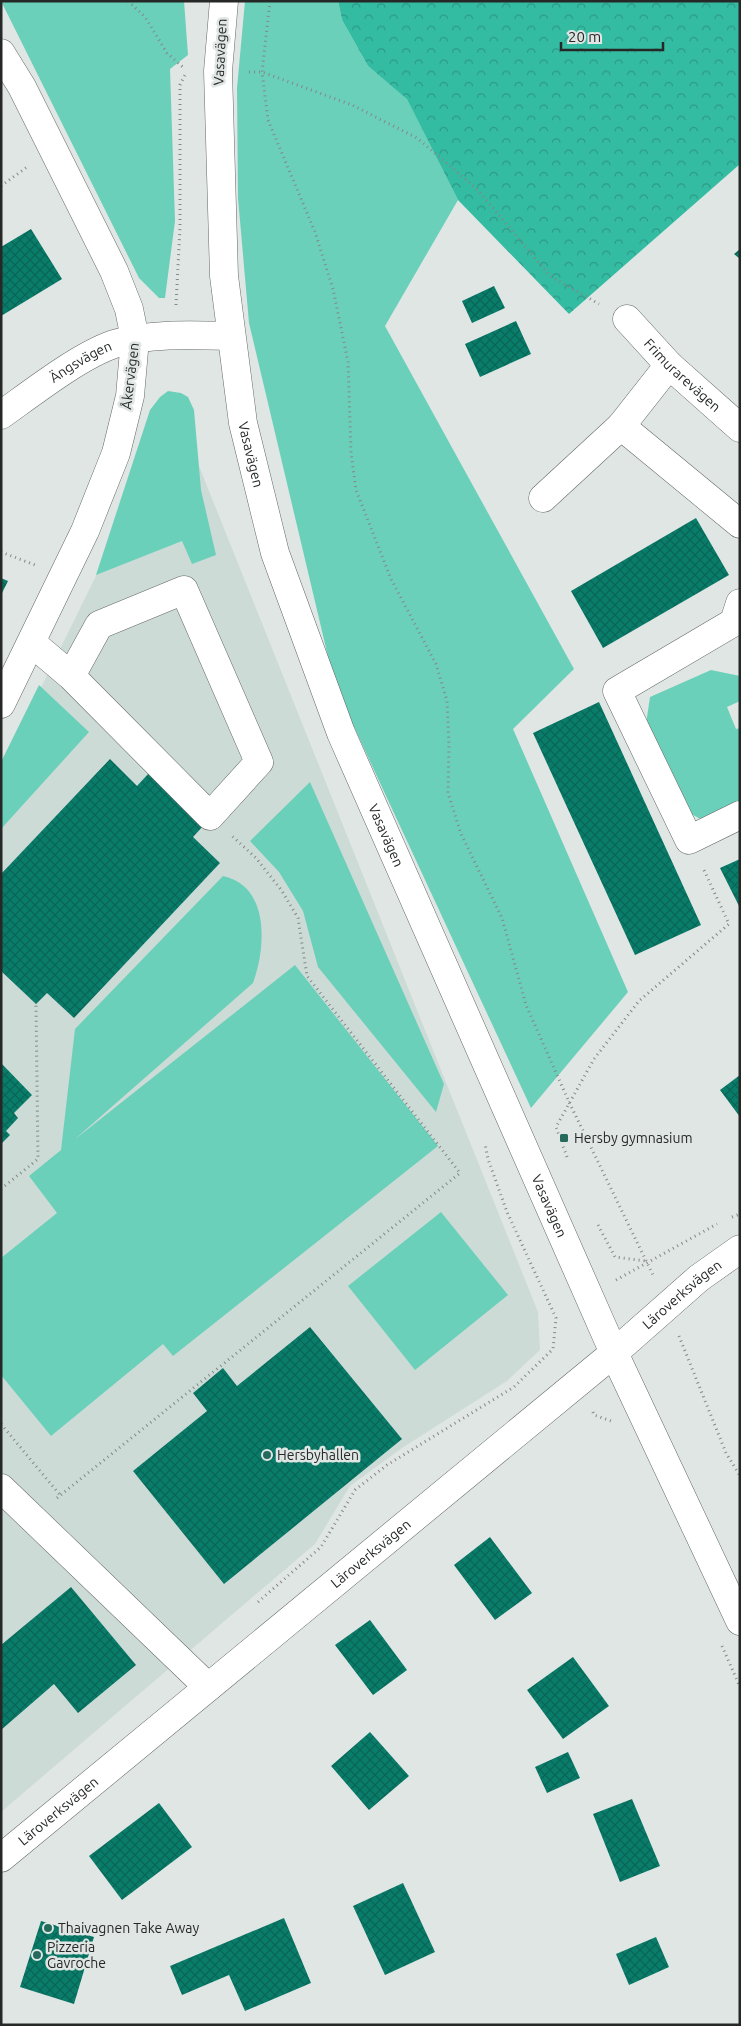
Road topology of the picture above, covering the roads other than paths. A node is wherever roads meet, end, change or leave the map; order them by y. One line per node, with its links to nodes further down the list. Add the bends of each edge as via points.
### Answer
1 (224, 1): 4 (street, Vasavägen, via 218,71 221,230)
2 (1, 53): 5 (street, Åkervägen, via 22,87 114,271 129,309)
3 (627, 319): 6 (street, Frimurarevägen)
4 (231, 336): 5 (street, Ängsvägen); 18 (street, Vasavägen, via 248,442 275,553 300,627 341,733)
5 (135, 339): 7 (street, Ängsvägen, via 92,354); 13 (street, Åkervägen, via 130,396 116,453 85,531)
6 (669, 366): 8 (street); 9 (street, Frimurarevägen)
7 (1, 415)
8 (621, 426): 10 (street); 11 (street)
9 (740, 428)
10 (543, 498)
11 (740, 524)
12 (738, 620): 16 (street, via 617,691 689,840)
13 (32, 643): 14 (street); 15 (street, Åkervägen)
14 (71, 676): 14 (street, via 210,816 260,762 184,590 99,625)
15 (1, 704)
16 (740, 815)
17 (740, 1249): 18 (street, Läroverksvägen, via 698,1278)
18 (614, 1353): 20 (street, Vasavägen); 21 (street, Läroverksvägen)
19 (1, 1488): 21 (street)
20 (740, 1621)
21 (208, 1687): 22 (street, Läroverksvägen)
22 (1, 1858)

